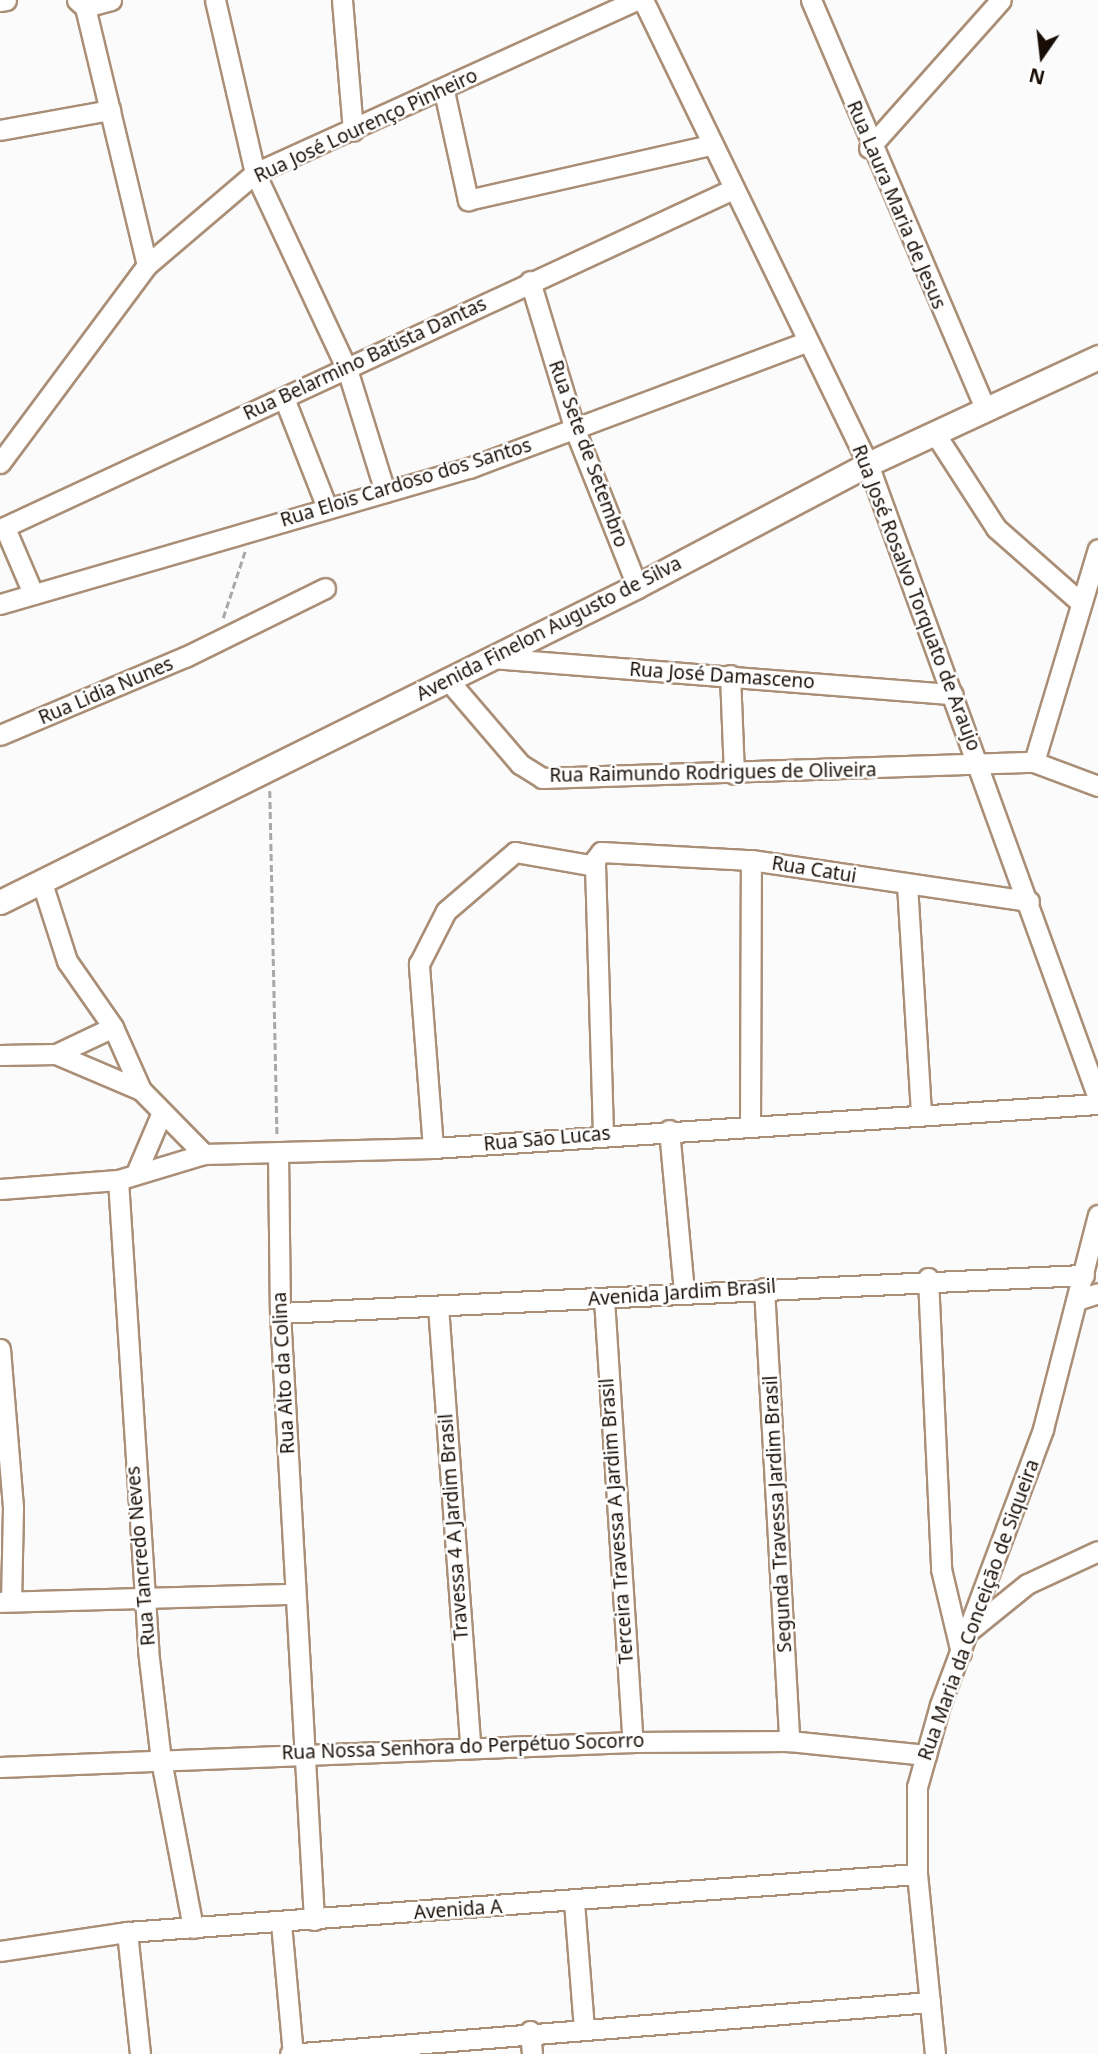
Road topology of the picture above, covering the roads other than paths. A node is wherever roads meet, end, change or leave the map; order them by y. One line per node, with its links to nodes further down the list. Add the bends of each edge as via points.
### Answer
1 (6, 0): 9 (street)
2 (111, 0): 10 (street)
3 (215, 0): 17 (street)
4 (342, 0): 14 (street)
5 (636, 0): 11 (street, Rua José Lourenço Pinheiro)
6 (643, 0): 15 (street, Rua José Rosalvo Torquato de Araujo)
7 (810, 0): 16 (street, Rua Laura Maria de Jesus)
8 (1001, 0): 16 (street)
9 (0, 1)
10 (81, 3): 12 (street)
11 (444, 91): 14 (street, Rua José Lourenço Pinheiro); 15 (street, via 468,200)
12 (110, 110): 13 (street); 19 (street)
13 (0, 130)
14 (353, 131): 17 (street, Rua José Lourenço Pinheiro)
15 (711, 145): 18 (street, Rua José Rosalvo Torquato de Araujo)
16 (869, 148): 25 (street, Rua Laura Maria de Jesus)
17 (255, 173): 19 (street, Rua José Lourenço Pinheiro); 23 (street)
18 (731, 190): 20 (street, Rua Belarmino Batista Dantas); 21 (street, Rua José Rosalvo Torquato de Araujo)
19 (148, 265): 28 (street, Rua José Lourenço Pinheiro)
20 (530, 281): 23 (street, Rua Belarmino Batista Dantas); 26 (street, Rua Sete de Setembro)
21 (806, 342): 26 (street, Rua Elois Cardoso dos Santos); 29 (street, Rua José Rosalvo Torquato de Araujo)
22 (1098, 357): 25 (street, Avenida Finelon Augusto de Silva)
23 (347, 369): 24 (street, Rua Belarmino Batista Dantas); 30 (street)
24 (284, 398): 31 (street); 32 (street, Rua Belarmino Batista Dantas)
25 (985, 408): 27 (street, Avenida Finelon Augusto de Silva)
26 (575, 430): 30 (street, Rua Elois Cardoso dos Santos); 34 (street, Rua Sete de Setembro)
27 (934, 432): 29 (street, Avenida Finelon Augusto de Silva); 37 (street, via 996,528)
28 (0, 463)
29 (868, 464): 34 (street, Avenida Finelon Augusto de Silva); 42 (street, Rua José Rosalvo Torquato de Araujo)
30 (385, 492): 31 (street, Rua Elois Cardoso dos Santos)
31 (327, 508): 36 (street, Rua Elois Cardoso dos Santos)
32 (2, 529): 36 (street)
33 (1098, 549): 37 (street)
34 (637, 586): 39 (street, Avenida Finelon Augusto de Silva)
35 (325, 588): 43 (street, Rua Lidia Nunes)
36 (32, 591): 38 (street, Rua Elois Cardoso dos Santos)
37 (1081, 603): 44 (street)
38 (0, 604)
39 (492, 658): 40 (street, Rua José Damasceno); 41 (street, Avenida Finelon Augusto de Silva)
40 (730, 675): 42 (street, Rua José Damasceno); 46 (street)
41 (448, 680): 46 (street, Rua Raimundo Rodrigues de Oliveira, via 520,764 542,778); 50 (street, Avenida Finelon Augusto de Silva)
42 (953, 694): 45 (street, Rua José Rosalvo Torquato de Araujo)
43 (0, 735)
44 (1034, 762): 45 (street, Rua Raimundo Rodrigues de Oliveira); 47 (street)
45 (979, 765): 46 (street, Rua Raimundo Rodrigues de Oliveira); 52 (street, Rua José Rosalvo Torquato de Araujo)
46 (734, 774)
47 (1098, 786)
48 (597, 860): 49 (street, Rua Catui); 64 (street); 65 (street, Rua Catui, via 515,852 446,911 419,964)
49 (751, 860): 51 (street, Rua Catui); 62 (street)
50 (42, 883): 53 (street, Avenida Finelon Augusto de Silva); 54 (street, via 67,961)
51 (906, 884): 52 (street, Rua Catui); 61 (street)
52 (1029, 901): 58 (street, Rua José Rosalvo Torquato de Araujo)
53 (0, 902)
54 (113, 1027): 55 (street); 57 (street)
55 (56, 1054): 56 (street); 57 (street)
56 (0, 1055)
57 (141, 1090): 60 (street)
58 (1098, 1098)
59 (1098, 1104): 61 (street, Rua São Lucas)
60 (162, 1112): 67 (street); 68 (street)
61 (921, 1116): 62 (street, Rua São Lucas)
62 (750, 1125): 63 (street, Rua São Lucas)
63 (669, 1130): 64 (street, Rua São Lucas); 75 (street)
64 (603, 1134): 65 (street, Rua São Lucas)
65 (433, 1148): 66 (street, Rua São Lucas)
66 (278, 1152): 67 (street, Rua São Lucas); 80 (street, Rua Alto da Colina)
67 (204, 1154): 68 (street, Rua São Lucas)
68 (137, 1171): 69 (street, Rua São Lucas)
69 (118, 1180): 70 (street, Rua São Lucas); 84 (street, Rua Tancredo Neves)
70 (0, 1189)
71 (1098, 1215): 72 (street, Rua Maria da Conceição de Siqueira)
72 (1084, 1275): 73 (street, Avenida Jardim Brasil); 78 (street, Rua Maria da Conceição de Siqueira)
73 (928, 1278): 74 (street, Avenida Jardim Brasil); 87 (street, via 940,1555)
74 (764, 1288): 75 (street, Avenida Jardim Brasil); 88 (street, Segunda Travessa Jardim Brasil)
75 (684, 1292): 77 (street, Avenida Jardim Brasil)
76 (1098, 1293): 78 (street)
77 (604, 1299): 79 (street, Avenida Jardim Brasil); 89 (street, Terceira Travessa A Jardim Brasil)
78 (1077, 1300): 86 (street, Rua Maria da Conceição de Siqueira, via 1043,1429)
79 (438, 1306): 80 (street, Avenida Jardim Brasil); 90 (street, Travessa 4 A Jardim Brasil)
80 (280, 1313): 83 (street, Rua Alto da Colina)
81 (0, 1349): 85 (street, via 13,1508)
82 (1098, 1551): 86 (street, via 1027,1584)
83 (295, 1594): 84 (street); 91 (street, Rua Alto da Colina)
84 (144, 1601): 85 (street); 93 (street, Rua Tancredo Neves)
85 (6, 1602)
86 (970, 1630): 87 (street, Rua Maria da Conceição de Siqueira)
87 (961, 1653): 92 (street, Rua Maria da Conceição de Siqueira)
88 (789, 1741): 89 (street, Rua Nossa Senhora do Perpétuo Socorro); 92 (street, Rua Nossa Senhora do Perpétuo Socorro)
89 (633, 1742): 90 (street, Rua Nossa Senhora do Perpétuo Socorro)
90 (470, 1747): 91 (street, Rua Nossa Senhora do Perpétuo Socorro)
91 (306, 1750): 93 (street, Rua Nossa Senhora do Perpétuo Socorro); 97 (street, Rua Alto da Colina)
92 (926, 1755): 95 (street, Rua Maria da Conceição de Siqueira, via 917,1787)
93 (160, 1760): 94 (street, Rua Nossa Senhora do Perpétuo Socorro); 99 (street, Rua Tancredo Neves)
94 (0, 1767)
95 (917, 1874): 96 (street, Avenida A); 102 (street, Rua Maria da Conceição de Siqueira)
96 (574, 1902): 97 (street, Avenida A); 103 (street)
97 (314, 1920): 98 (street, Avenida A)
98 (281, 1923): 99 (street, Avenida A); 106 (street)
99 (193, 1928): 100 (street, Avenida A)
100 (128, 1932): 101 (street, Avenida A); 105 (street)
101 (0, 1951)
102 (930, 2003): 103 (street); 108 (street, Rua Maria da Conceição de Siqueira)
103 (584, 2028): 104 (street)
104 (530, 2031): 106 (street); 107 (street)
105 (140, 2054)
106 (291, 2054)
107 (532, 2054)
108 (935, 2054)

